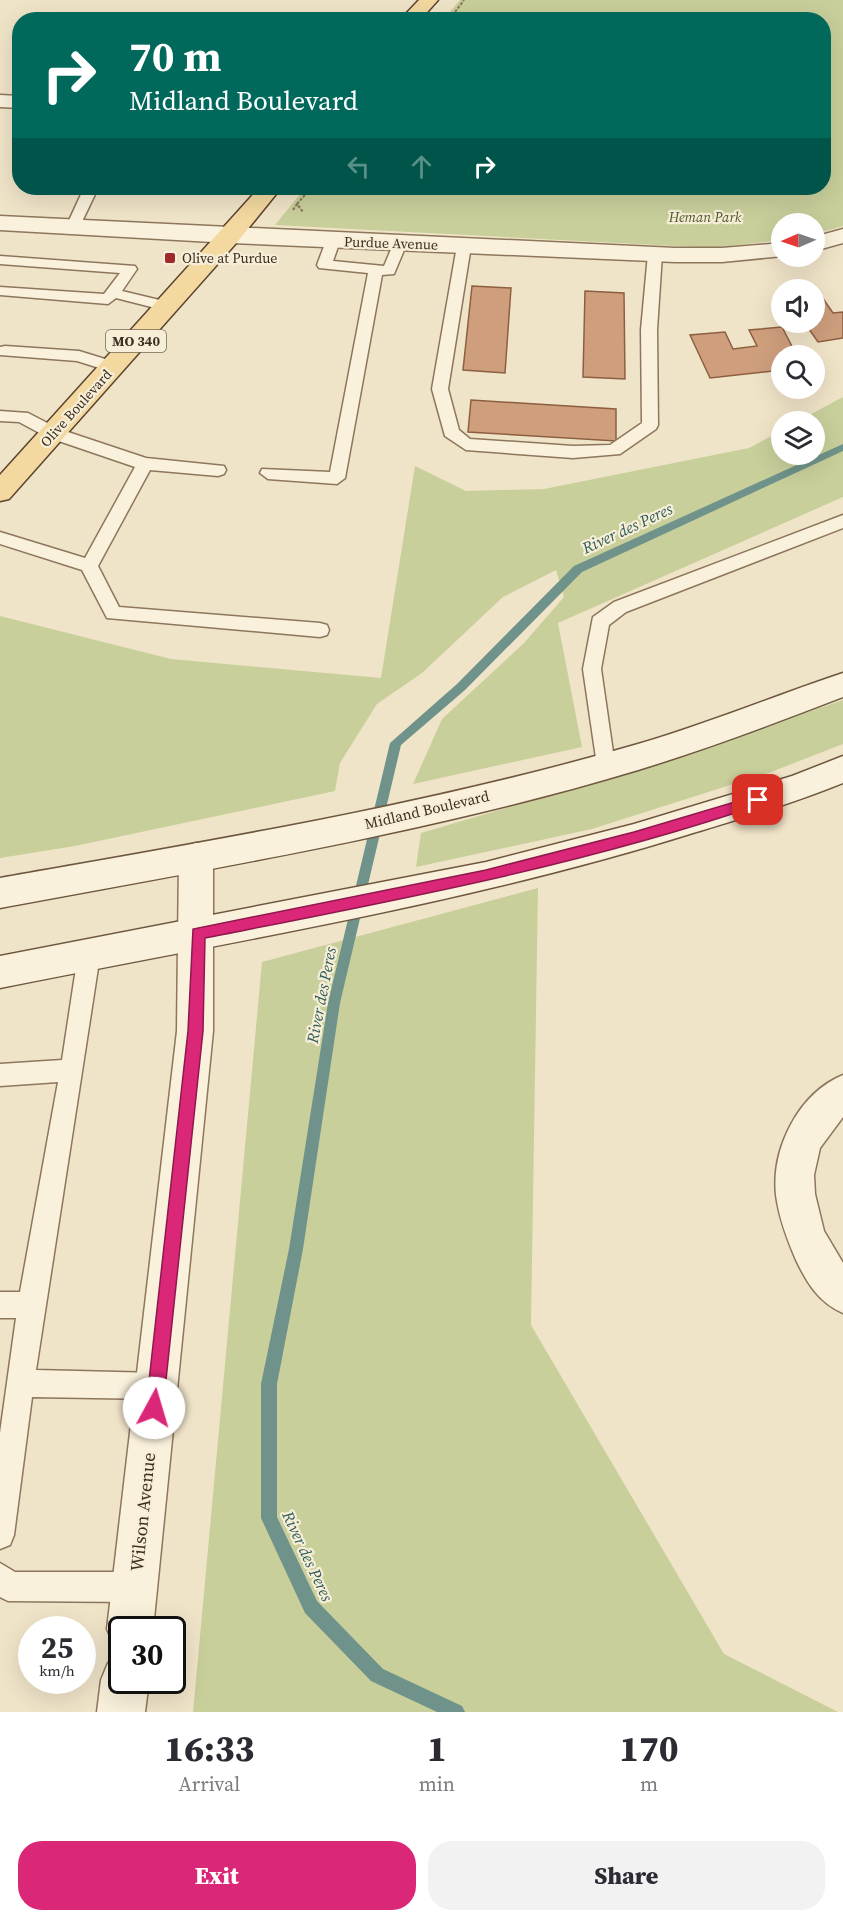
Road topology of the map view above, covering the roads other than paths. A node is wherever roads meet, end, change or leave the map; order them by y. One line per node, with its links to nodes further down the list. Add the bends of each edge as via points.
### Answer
1 (429, 0): 2 (main road)
2 (417, 12)
3 (88, 195): 6 (lane)
4 (264, 195): 7 (main road, Olive Boulevard / MO 340)
5 (0, 223): 6 (street, Purdue Avenue)
6 (73, 227): 7 (street, Purdue Avenue)
7 (230, 236): 9 (street, Purdue Avenue); 21 (main road, Olive Boulevard / MO 340)
8 (843, 236): 10 (street)
9 (333, 241): 11 (street, Purdue Avenue); 16 (lane, via 324,265)
10 (825, 241)
11 (400, 243): 12 (street, Purdue Avenue); 16 (lane, via 389,271)
12 (464, 246): 14 (street, Purdue Avenue); 14 (lane, via 440,389 451,432 466,444 573,452 614,450 650,425 649,330)
13 (771, 251): 14 (street, Purdue Avenue)
14 (655, 254)
15 (0, 260): 19 (lane, via 130,269)
16 (376, 270): 28 (lane, via 337,478)
17 (0, 291): 18 (lane)
18 (23, 293): 19 (lane, via 108,299); 20 (lane)
19 (113, 293): 21 (lane)
20 (0, 301)
21 (167, 306): 23 (main road, Olive Boulevard / MO 340)
22 (5, 351): 23 (lane, via 79,356)
23 (112, 367): 25 (main road, Olive Boulevard / MO 340)
24 (0, 416): 25 (lane, via 21,417)
25 (53, 433): 26 (lane); 29 (main road, Olive Boulevard / MO 340)
26 (145, 464): 27 (lane); 32 (lane)
27 (218, 470)
28 (268, 473)
29 (0, 492)
30 (843, 521): 35 (lane, via 620,608 600,622 592,669)
31 (0, 538): 32 (lane)
32 (89, 566): 33 (lane, via 112,613)
33 (320, 630)
34 (843, 685): 35 (street, Midland Boulevard, via 784,709)
35 (605, 766): 37 (street, Midland Boulevard, via 430,811)
36 (843, 769): 39 (street, via 799,787 634,838 486,876)
37 (196, 857): 38 (street, Midland Boulevard); 39 (street, Wilson Avenue)
38 (0, 893)
39 (198, 933): 40 (street); 49 (street, Wilson Avenue, via 195,1031)
40 (88, 955): 41 (street); 42 (lane)
41 (0, 972)
42 (72, 1070): 43 (lane); 47 (lane)
43 (0, 1075)
44 (843, 1094): 45 (street, via 824,1108 808,1129 797,1153 794,1182 798,1213 815,1258)
45 (843, 1293)
46 (0, 1305): 47 (lane)
47 (31, 1305): 48 (lane)
48 (20, 1383): 49 (lane); 50 (lane)
49 (157, 1386): 52 (street, Wilson Avenue)
50 (0, 1535)
51 (0, 1577): 52 (lane, via 8,1586)
52 (135, 1587): 53 (street, Wilson Avenue)
53 (132, 1616)
54 (123, 1694): 55 (street)
55 (121, 1712)

